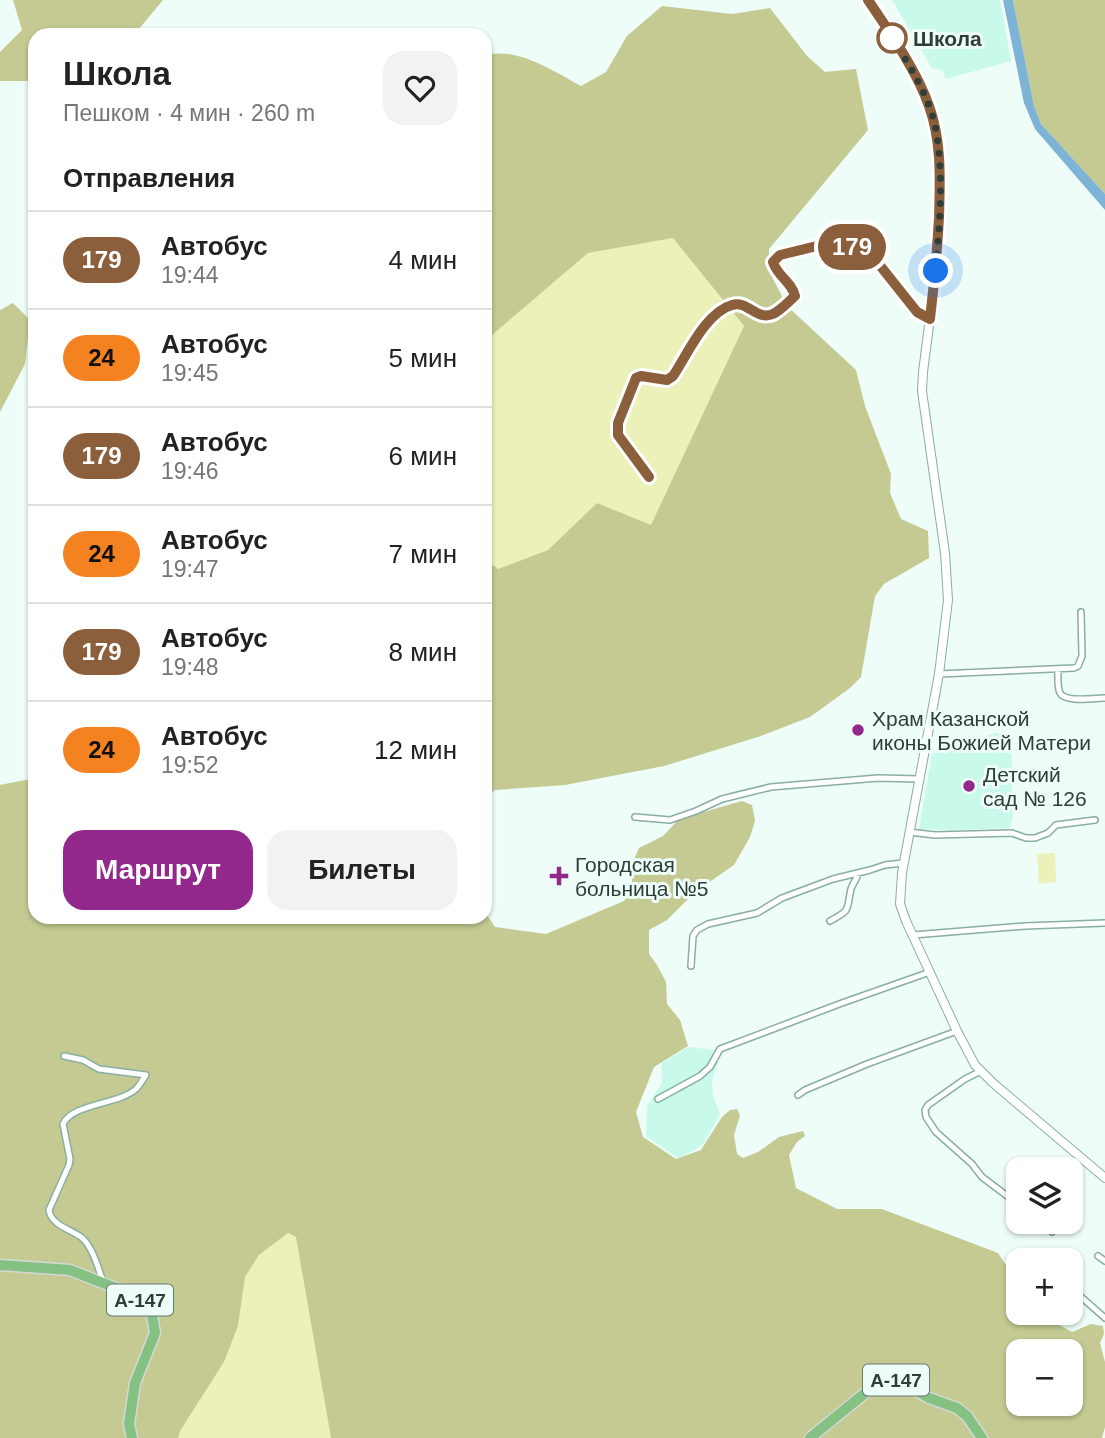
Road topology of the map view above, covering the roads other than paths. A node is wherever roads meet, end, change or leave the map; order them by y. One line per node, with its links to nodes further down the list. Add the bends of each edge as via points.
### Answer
1 (868, 0): 2 (main road, via 919,83 937,135 941,181)
2 (930, 319): 3 (street, via 917,312 860,248 825,244 780,255 774,266 795,296 783,308 762,315 743,304 724,307 706,323 673,376 667,380 636,378 618,423 618,435); 6 (main road, via 924,406 948,582)
3 (649, 477)
4 (1081, 612): 5 (street, via 1081,661 1074,668)
5 (1058, 669): 6 (street); 7 (street, via 1059,692 1064,698)
6 (939, 674): 8 (main road)
7 (1105, 698)
8 (920, 779): 9 (street, via 771,787 722,799 670,820); 11 (main road)
9 (635, 817)
10 (1095, 820): 11 (street, via 1056,825 1035,838 1012,833)
11 (909, 832): 12 (main road)
12 (903, 863): 13 (street); 16 (main road, via 900,904)
13 (858, 873): 14 (street, via 849,907); 17 (street, via 782,898 757,913 697,930)
14 (830, 921)
15 (1105, 923): 16 (street)
16 (913, 935): 18 (main road)
17 (691, 967)
18 (930, 972): 19 (main road); 23 (street, via 720,1049 700,1076)
19 (957, 1031): 21 (main road); 22 (street)
20 (64, 1056): 29 (street, via 99,1069 146,1075 135,1090 70,1115 63,1124 70,1159 49,1214 85,1239)
21 (981, 1071): 24 (main road); 25 (street, via 928,1105 926,1117 982,1177)
22 (798, 1095)
23 (658, 1099)
24 (1105, 1178)
25 (1006, 1195)
26 (1098, 1256): 27 (street)
27 (1105, 1261)
28 (0, 1265): 29 (highway, А-147, via 70,1270)
29 (103, 1282): 32 (highway, А-147, via 136,1296 152,1315 155,1333 131,1404)
30 (1083, 1299): 31 (street)
31 (1105, 1318)
32 (132, 1438)
33 (810, 1438): 34 (highway, А-147, via 875,1385 893,1378 962,1411)
34 (982, 1438)

